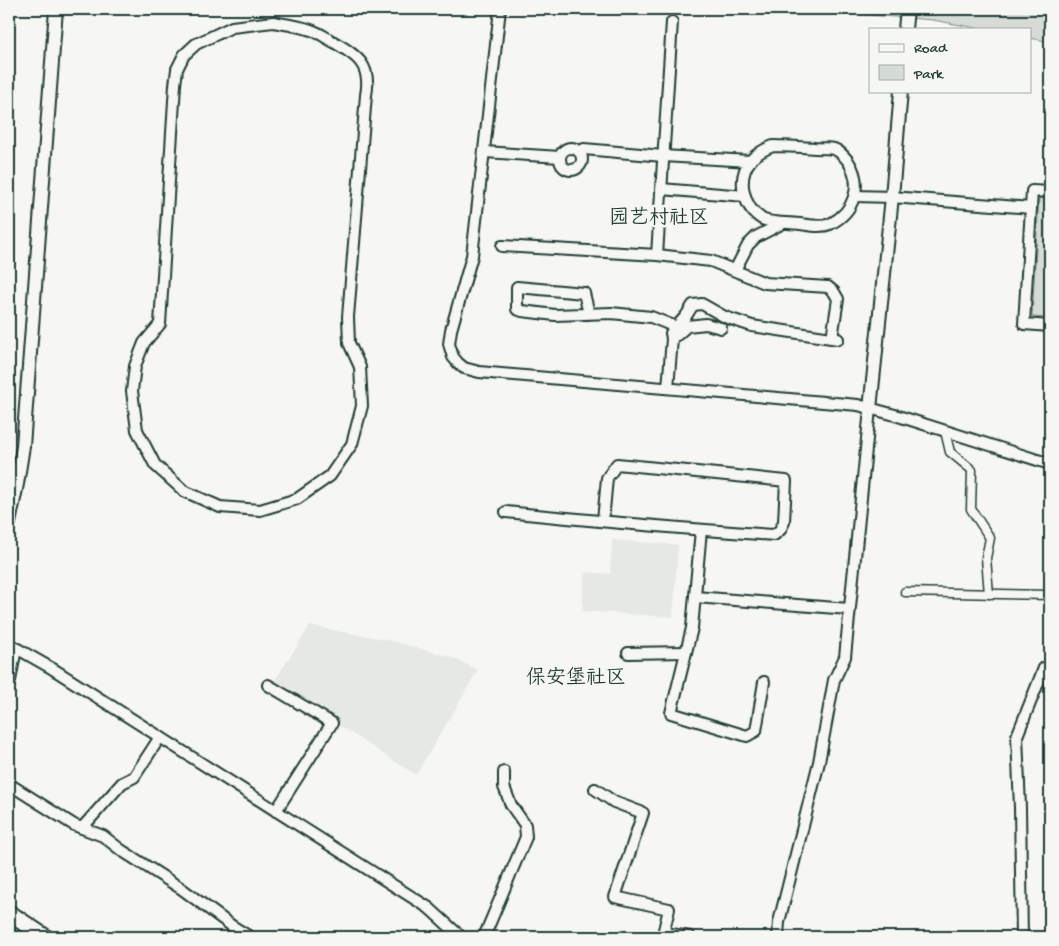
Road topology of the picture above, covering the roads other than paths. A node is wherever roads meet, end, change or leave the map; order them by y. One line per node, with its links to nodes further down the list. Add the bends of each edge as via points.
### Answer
1 (56, 9): 34 (street, via 22,446)
2 (500, 9): 8 (street)
3 (907, 9): 5 (street)
4 (672, 22): 10 (street)
5 (905, 28)
6 (900, 92): 17 (street)
7 (366, 95): 7 (street, via 367,74 356,57 313,30 273,22 232,27 196,44 184,55 177,69 160,324 144,343 135,366 132,391 137,430 155,465 184,492 220,507 260,510 298,499 330,476 352,444 362,406 360,367 349,343 348,317)
8 (484, 152): 11 (street); 28 (street, via 472,256 451,330 449,344 453,357 464,368 478,372)
9 (579, 152): 10 (street, via 584,149); 11 (street, via 568,148); 11 (street, via 580,164 574,169 562,166)
10 (663, 156): 12 (street); 13 (street)
11 (560, 157)
12 (750, 161): 15 (street, via 742,187); 16 (street, via 760,151 773,146 835,149 852,167)
13 (661, 189): 15 (street); 21 (street)
14 (1050, 192): 18 (street, via 1032,191)
15 (745, 196): 19 (street, via 753,212 764,221)
16 (855, 196): 17 (street); 19 (street, via 839,220 826,226)
17 (892, 197): 18 (street); 29 (street)
18 (1031, 208): 24 (street, via 1024,324)
19 (784, 223): 22 (street, via 756,237)
20 (502, 246): 21 (street)
21 (657, 255): 22 (street, via 711,261)
22 (735, 270): 25 (street, via 765,283 828,287 838,299 836,338 752,326 725,317 702,304 693,305)
23 (589, 314): 23 (street, via 556,316 522,311 517,309 516,287 584,293); 25 (street, via 611,312 650,317)
24 (1050, 326)
25 (676, 328): 27 (street, via 671,333)
26 (721, 328): 27 (street, via 706,324 687,326)
27 (672, 339): 28 (street)
28 (668, 388): 29 (street)
29 (870, 409): 30 (street); 40 (street)
30 (945, 430): 31 (street); 37 (street, via 950,452 972,470 971,509 990,538 986,558)
31 (1050, 464)
32 (506, 512): 33 (street)
33 (603, 521): 35 (street); 35 (street, via 606,478 617,464 786,481 784,522 774,535)
34 (9, 523)
35 (701, 530): 39 (street)
36 (905, 592): 37 (street)
37 (989, 594): 38 (street)
38 (1050, 595)
39 (695, 596): 40 (street); 43 (street)
40 (850, 609): 60 (street, via 844,657 834,680 819,762 778,922)
41 (12, 646): 46 (street); 48 (street)
42 (628, 652): 43 (street)
43 (686, 652): 45 (street, via 670,713 747,736 756,731)
44 (1050, 667): 61 (street, via 1044,668 1017,736)
45 (764, 682)
46 (9, 683)
47 (268, 685): 52 (street, via 332,723)
48 (160, 737): 52 (street); 53 (street, via 134,777 122,782)
49 (504, 772): 58 (street, via 504,787 511,805 525,825 526,837)
50 (9, 784): 53 (street)
51 (595, 789): 59 (street, via 614,802 643,813 615,897 668,909 665,933)
52 (276, 811): 57 (street, via 429,908)
53 (82, 828): 56 (street, via 103,836)
54 (9, 913): 55 (main road)
55 (45, 937)
56 (250, 937)
57 (462, 937)
58 (484, 937)
59 (690, 937)
60 (778, 937)
61 (1022, 937)

